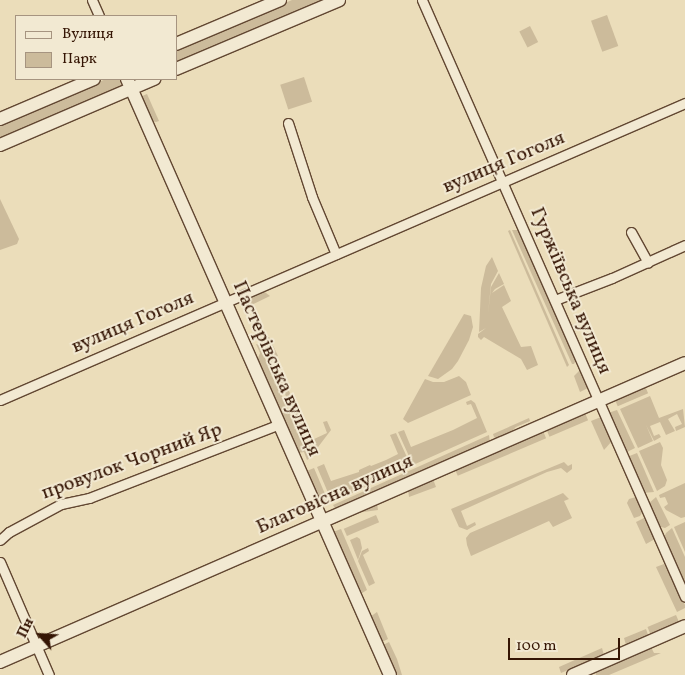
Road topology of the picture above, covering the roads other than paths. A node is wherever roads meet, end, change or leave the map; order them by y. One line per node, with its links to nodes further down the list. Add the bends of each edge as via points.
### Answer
1 (92, 0): 5 (street)
2 (280, 0): 6 (main road)
3 (339, 0): 7 (main road)
4 (422, 0): 15 (street, Гуржіївська вулиця)
5 (99, 15)
6 (178, 43)
7 (178, 68)
8 (92, 80): 12 (main road)
9 (149, 80): 10 (main road)
10 (129, 84): 14 (main road); 21 (main road, Пастерівська вулиця)
11 (685, 103): 15 (street, вулиця Гоголя)
12 (0, 119)
13 (288, 123): 18 (street, via 312,196)
14 (0, 144)
15 (503, 182): 18 (street, вулиця Гоголя); 20 (street, Гуржіївська вулиця)
16 (631, 232): 19 (street)
17 (685, 245): 19 (street)
18 (336, 254): 21 (street, вулиця Гоголя)
19 (648, 263): 20 (street)
20 (554, 300): 24 (street, Гуржіївська вулиця)
21 (225, 302): 23 (street, вулиця Гоголя); 25 (main road, Пастерівська вулиця)
22 (685, 363): 24 (main road, Благовісна вулиця)
23 (0, 400)
24 (598, 401): 26 (main road, Благовісна вулиця); 29 (street, Гуржіївська вулиця)
25 (280, 424): 26 (main road, Пастерівська вулиця); 27 (street, провулок Чорний Яр, via 89,498 61,504)
26 (322, 521): 31 (main road, Благовісна вулиця); 34 (main road, Пастерівська вулиця)
27 (0, 540)
28 (0, 562): 31 (street)
29 (685, 597)
30 (685, 626): 35 (main road)
31 (36, 646): 32 (main road, Благовісна вулиця); 33 (street)
32 (0, 662)
33 (49, 675)
34 (390, 675)
35 (573, 675)

